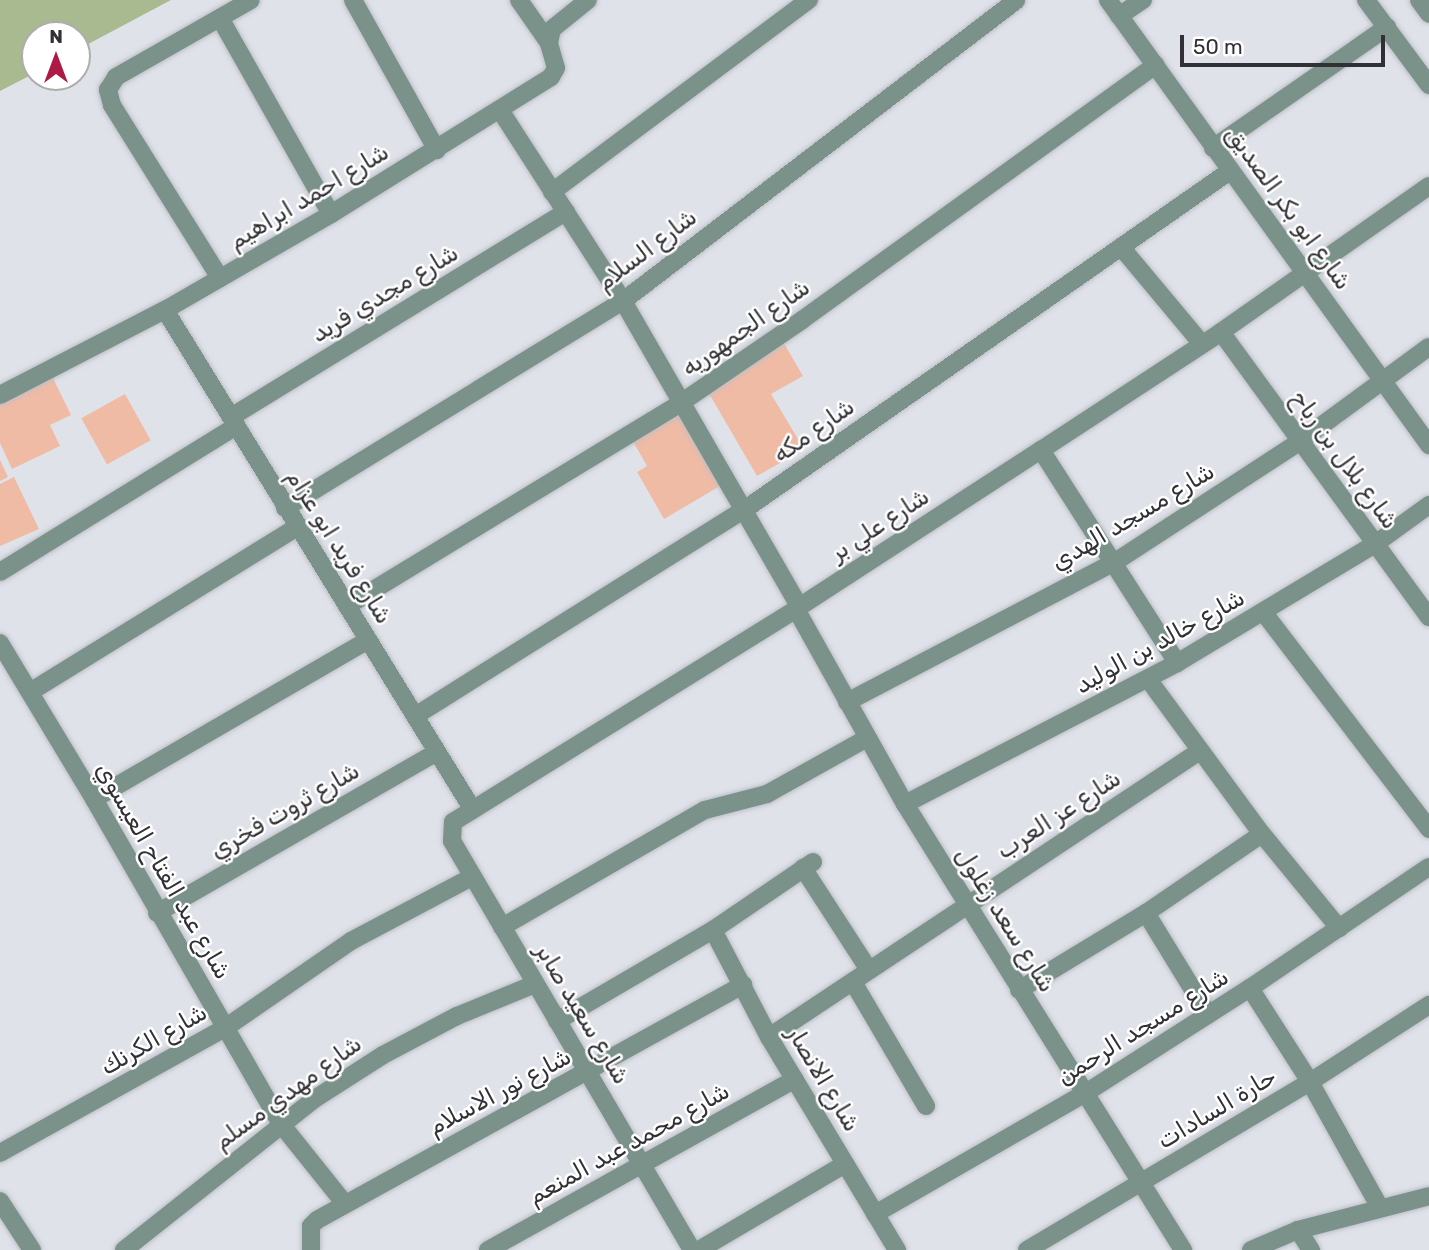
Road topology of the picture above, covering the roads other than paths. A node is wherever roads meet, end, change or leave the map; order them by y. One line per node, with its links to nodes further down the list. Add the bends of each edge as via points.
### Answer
1 (251, 0): 13 (street)
2 (354, 0): 20 (street)
3 (519, 0): 15 (street)
4 (588, 0): 15 (street, via 552,29)
5 (809, 0): 23 (street)
6 (1016, 0): 29 (street, شارع السلام)
7 (1108, 0): 12 (street, شارع ابو بكر الصديق)
8 (1143, 0): 12 (street)
9 (1366, 0): 14 (street)
10 (1419, 0): 11 (street)
11 (1429, 14)
12 (1119, 16): 16 (street, شارع ابو بكر الصديق)
13 (220, 18): 25 (street); 28 (street, via 116,78 108,90 112,105)
14 (1387, 27): 17 (street); 19 (street)
15 (548, 43): 18 (street, شارع احمد ابراهيم, via 556,62 554,73)
16 (1156, 65): 19 (street, شارع ابو بكر الصديق); 36 (street, شارع الجمهوريه)
17 (1429, 85)
18 (500, 110): 20 (street, شارع احمد ابراهيم); 23 (street, شارع سعد زغلول)
19 (1213, 148): 21 (street, شارع ابو بكر الصديق)
20 (437, 150): 25 (street, شارع احمد ابراهيم)
21 (1230, 171): 26 (street, شارع مكه); 27 (street, شارع ابو بكر الصديق)
22 (1429, 186): 27 (street, شارع علي بر)
23 (552, 192): 24 (street, شارع سعد زغلول)
24 (566, 212): 29 (street, شارع سعد زغلول); 37 (street, شارع مجدي فريد)
25 (331, 214): 28 (street, شارع احمد ابراهيم)
26 (1121, 247): 32 (street); 43 (street, شارع مكه)
27 (1306, 272): 31 (street, شارع علي بر); 34 (street, شارع ابو بكر الصديق)
28 (220, 278): 30 (street, شارع احمد ابراهيم)
29 (623, 301): 36 (street, شارع سعد زغلول); 42 (street, شارع السلام)
30 (165, 310): 35 (street, شارع احمد ابراهيم); 37 (street, شارع فريد ابو عزام)
31 (1221, 331): 32 (street, شارع علي بر); 38 (street, شارع بلال بن رباح)
32 (1202, 344): 40 (street, شارع علي بر)
33 (1429, 347): 34 (street, شارع مسجد الهدي)
34 (1381, 382): 38 (street, شارع مسجد الهدي); 39 (street, شارع ابو بكر الصديق)
35 (0, 395)
36 (682, 402): 43 (street, شارع سعد زغلول); 48 (street, شارع الجمهوريه)
37 (233, 422): 42 (street, شارع فريد ابو عزام); 47 (street, شارع مجدي فريد)
38 (1299, 442): 45 (street, شارع بلال بن رباح); 46 (street, شارع مسجد الهدي)
39 (1429, 445)
40 (1041, 450): 46 (street); 49 (street, شارع علي بر)
41 (1429, 505): 45 (street, شارع خالد بن الوليد)
42 (285, 508): 44 (street, شارع فريد ابو عزام)
43 (744, 510): 49 (street, شارع سعد زغلول); 58 (street, شارع مكه)
44 (297, 527): 48 (street, شارع فريد ابو عزام); 56 (street)
45 (1375, 544): 50 (street, شارع خالد بن الوليد); 51 (street, شارع بلال بن رباح)
46 (1115, 562): 54 (street); 57 (street, شارع مسجد الهدي)
47 (0, 572)
48 (347, 606): 52 (street, شارع فريد ابو عزام)
49 (797, 608): 57 (street, شارع سعد زغلول); 64 (street, شارع علي بر)
50 (1264, 613): 54 (street, شارع خالد بن الوليد); 65 (street)
51 (1429, 617)
52 (368, 640): 58 (street, شارع فريد ابو عزام); 62 (street)
53 (0, 643): 56 (street, شارع عبد الفتاح العيسوي)
54 (1177, 663): 55 (street, شارع خالد بن الوليد)
55 (1148, 679): 60 (street); 63 (street, شارع خالد بن الوليد)
56 (30, 692): 62 (street, شارع عبد الفتاح العيسوي)
57 (847, 702): 59 (street, شارع سعد زغلول)
58 (415, 716): 61 (street, شارع فريد ابو عزام)
59 (867, 738): 63 (street, شارع سعد زغلول); 72 (street, via 766,794 705,810)
60 (1200, 751): 66 (street); 69 (street, شارع عز العرب)
61 (437, 752): 64 (street, شارع فريد ابو عزام); 70 (street, شارع ثروت فخري)
62 (94, 799): 70 (street, شارع عبد الفتاح العيسوي)
63 (905, 804): 69 (street, شارع سعد زغلول)
64 (473, 810): 68 (street, شارع سعيد صابر, via 453,822 450,835)
65 (1429, 829)
66 (1262, 834): 71 (street); 73 (street)
67 (1429, 868): 73 (street, شارع مسجد الرحمن)
68 (472, 877): 72 (street, شارع سعيد صابر); 84 (street, شارع الكرنك, via 351,941)
69 (967, 905): 75 (street, شارع عز العرب); 80 (street, شارع سعد زغلول)
70 (157, 913): 84 (street, شارع عبد الفتاح العيسوي)
71 (1146, 913): 80 (street); 82 (street)
72 (502, 927): 77 (street, شارع سعيد صابر)
73 (1339, 928): 79 (street, شارع مسجد الرحمن)
74 (713, 930): 75 (street, via 808,865); 78 (street, شارع الانصار); 83 (street)
75 (869, 970): 76 (street, شارع عز العرب)
76 (853, 982): 85 (street, شارع عز العرب); 90 (street)
77 (535, 984): 83 (street, شارع سعيد صابر); 91 (street, شارع مهدي مسلم, via 457,1016 383,1055)
78 (743, 985): 85 (street, شارع الانصار); 86 (street, شارع نور الاسلام)
79 (1250, 988): 82 (street, شارع مسجد الرحمن); 88 (street)
80 (1018, 990): 89 (street, شارع سعد زغلول)
81 (1429, 1005): 88 (street, حارة السادات)
82 (1208, 1014): 89 (street, شارع مسجد الرحمن)
83 (557, 1021): 86 (street, شارع سعيد صابر)
84 (225, 1028): 91 (street, شارع عبد الفتاح العيسوي); 92 (street, شارع الكرنك)
85 (769, 1037): 87 (street, شارع الانصار)
86 (589, 1072): 94 (street, شارع سعيد صابر); 98 (street, شارع نور الاسلام)
87 (794, 1079): 93 (street, شارع الانصار); 94 (street, شارع محمد عبد المنعم)
88 (1310, 1082): 95 (street, حارة السادات); 99 (street)
89 (1084, 1094): 95 (street, شارع سعد زغلول); 100 (street, شارع مسجد الرحمن)
90 (926, 1106)
91 (281, 1124): 98 (street, شارع عبد الفتاح العيسوي); 103 (street, شارع مهدي مسلم)
92 (0, 1153)
93 (845, 1164): 100 (street, شارع الانصار); 107 (street)
94 (643, 1165): 105 (street, شارع محمد عبد المنعم); 106 (street, شارع سعيد صابر)
95 (1140, 1183): 109 (street, حارة السادات); 110 (street, شارع سعد زغلول)
96 (1429, 1196): 99 (street)
97 (0, 1201): 102 (street)
98 (345, 1204): 104 (street, شارع نور الاسلام, via 311,1226)
99 (1380, 1208): 101 (street)
100 (875, 1214): 108 (street, شارع الانصار)
101 (1298, 1230): 111 (street); 112 (street)
102 (32, 1250)
103 (124, 1250)
104 (311, 1250)
105 (488, 1250)
106 (692, 1250)
107 (699, 1250)
108 (897, 1250)
109 (1027, 1250)
110 (1182, 1250)
111 (1251, 1250)
112 (1311, 1250)

